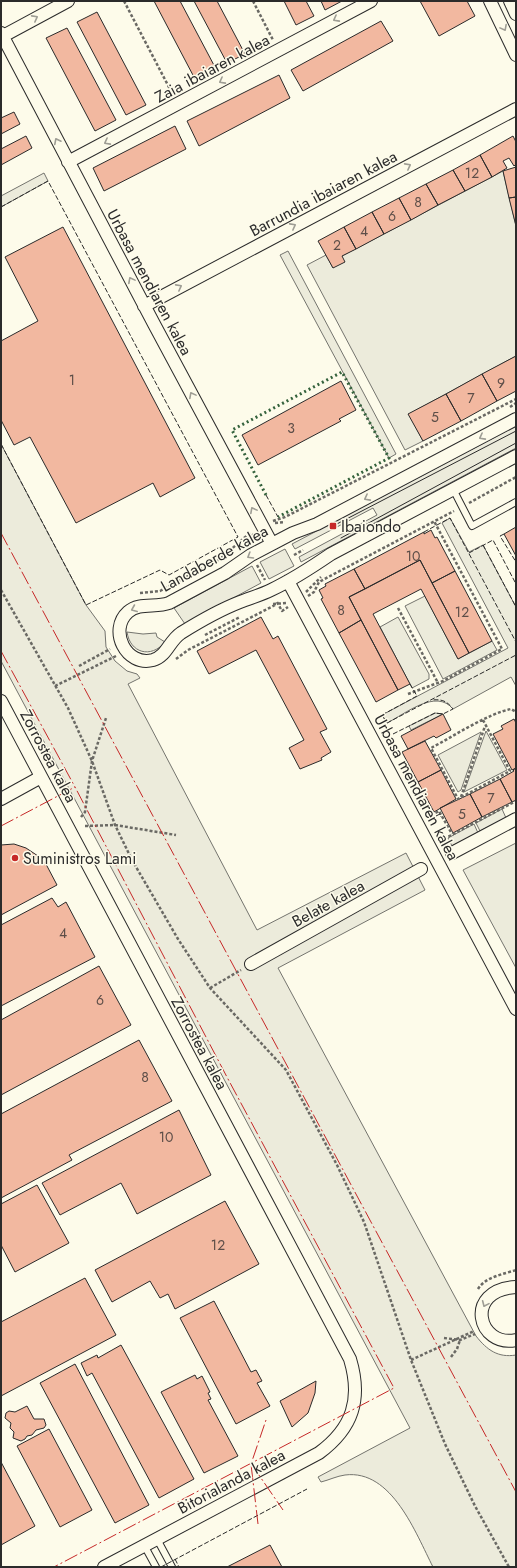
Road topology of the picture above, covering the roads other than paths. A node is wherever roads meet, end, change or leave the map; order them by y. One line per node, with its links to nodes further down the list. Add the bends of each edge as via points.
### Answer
1 (68, 1): 6 (street, one-way to 1)
2 (371, 1): 9 (street, Zaia ibaiaren kalea, one-way to 9)
3 (490, 1): 7 (street, one-way to 7)
4 (510, 1): 5 (street)
5 (516, 14)
6 (2, 34): 9 (street, Urbasa mendiaren kalea, one-way to 6)
7 (516, 55)
8 (516, 108): 10 (street, Barrundia ibaiaren kalea, one-way to 8)
9 (68, 162): 10 (street, Urbasa mendiaren kalea, one-way to 9)
10 (144, 306): 15 (street, Urbasa mendiaren kalea, one-way to 10)
11 (516, 419): 15 (street, Landaberde kalea, one-way to 15, via 317,524 293,532)
12 (516, 456): 13 (street, Landaberde kalea)
13 (453, 489): 14 (lane, via 472,526); 16 (street, Landaberde kalea, via 331,554)
14 (516, 502)
15 (272, 544): 16 (street, Landaberde kalea, one-way to 16, via 161,606 139,607 128,612 121,623 119,638 134,658 146,661 156,659 164,654 172,641 182,633 239,602)
16 (288, 581): 24 (street, Urbasa mendiaren kalea)
17 (1, 701): 18 (street, Zorrostea kalea)
18 (42, 777): 19 (street); 27 (street, Zorrostea kalea, via 350,1359 355,1387)
19 (1, 799)
20 (516, 819): 21 (street)
21 (452, 853)
22 (421, 869): 23 (street, Belate kalea)
23 (251, 964)
24 (516, 1010)
25 (516, 1287): 26 (street, one-way to 26, via 502,1288 491,1293 484,1304 482,1314 484,1324 492,1336 508,1342)
26 (516, 1340)
27 (354, 1404): 28 (street, Bitorialanda kalea, via 347,1423 334,1442 319,1453)
28 (157, 1539): 29 (street, Bitorialanda kalea); 32 (lane)
29 (144, 1545): 30 (street, Bitorialanda kalea); 31 (lane)
30 (104, 1567)
31 (156, 1567)
32 (172, 1567)

